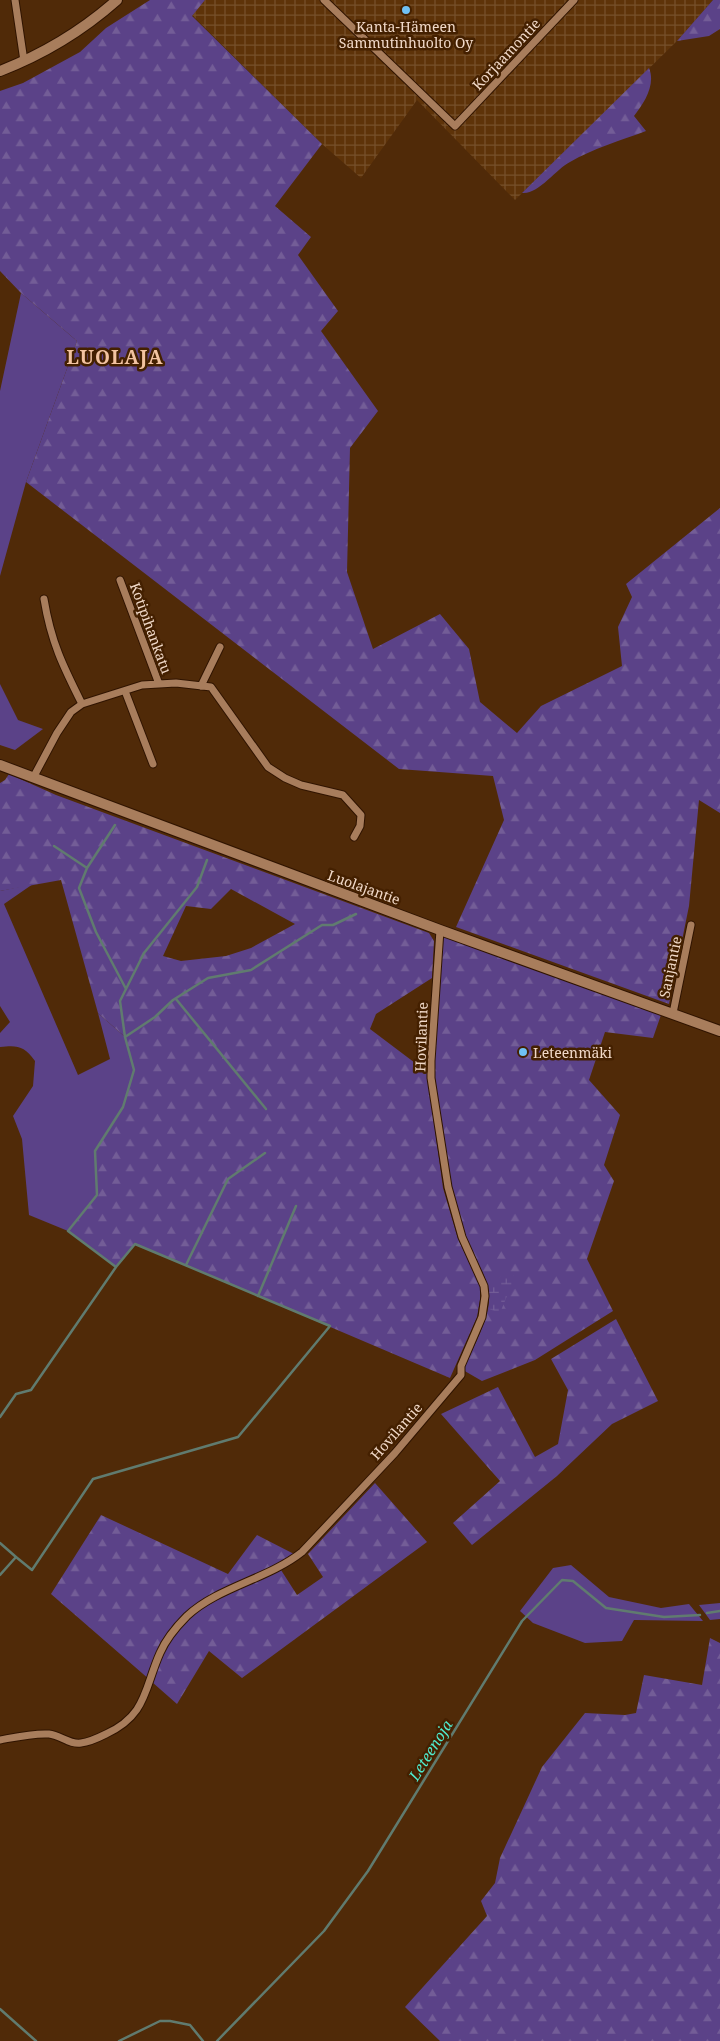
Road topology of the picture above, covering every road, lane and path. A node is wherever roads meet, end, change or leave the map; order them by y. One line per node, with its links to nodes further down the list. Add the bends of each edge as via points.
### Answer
1 (15, 0): 5 (street)
2 (118, 0): 5 (main road, via 71,36)
3 (324, 0): 4 (street, Korjaamontie, via 455,126)
4 (574, 0)
5 (24, 62): 6 (main road)
6 (0, 70)
7 (120, 580): 10 (street, Kotipihankatu)
8 (44, 599): 13 (street, via 57,653)
9 (220, 647): 11 (street)
10 (159, 684): 11 (street); 12 (street)
11 (201, 686): 17 (street, via 211,687 268,767 301,785 343,795 355,806 361,815)
12 (125, 691): 13 (street); 14 (street)
13 (82, 704): 16 (street, via 71,712 57,733)
14 (153, 764)
15 (0, 765): 16 (main road, Luolajantie)
16 (33, 778): 19 (main road, Luolajantie)
17 (354, 837)
18 (691, 925): 20 (street, Sanjantie)
19 (440, 930): 20 (main road, Luolajantie); 22 (street, Hovilantie, via 430,1061 432,1078 448,1187 462,1237 484,1286 485,1296 482,1317 461,1366 461,1375 395,1453 302,1552 256,1579 206,1601 177,1627 160,1652 143,1701 133,1716 114,1730 79,1744 51,1734)
20 (673, 1013): 21 (main road, Luolajantie)
21 (720, 1031)
22 (0, 1740)

